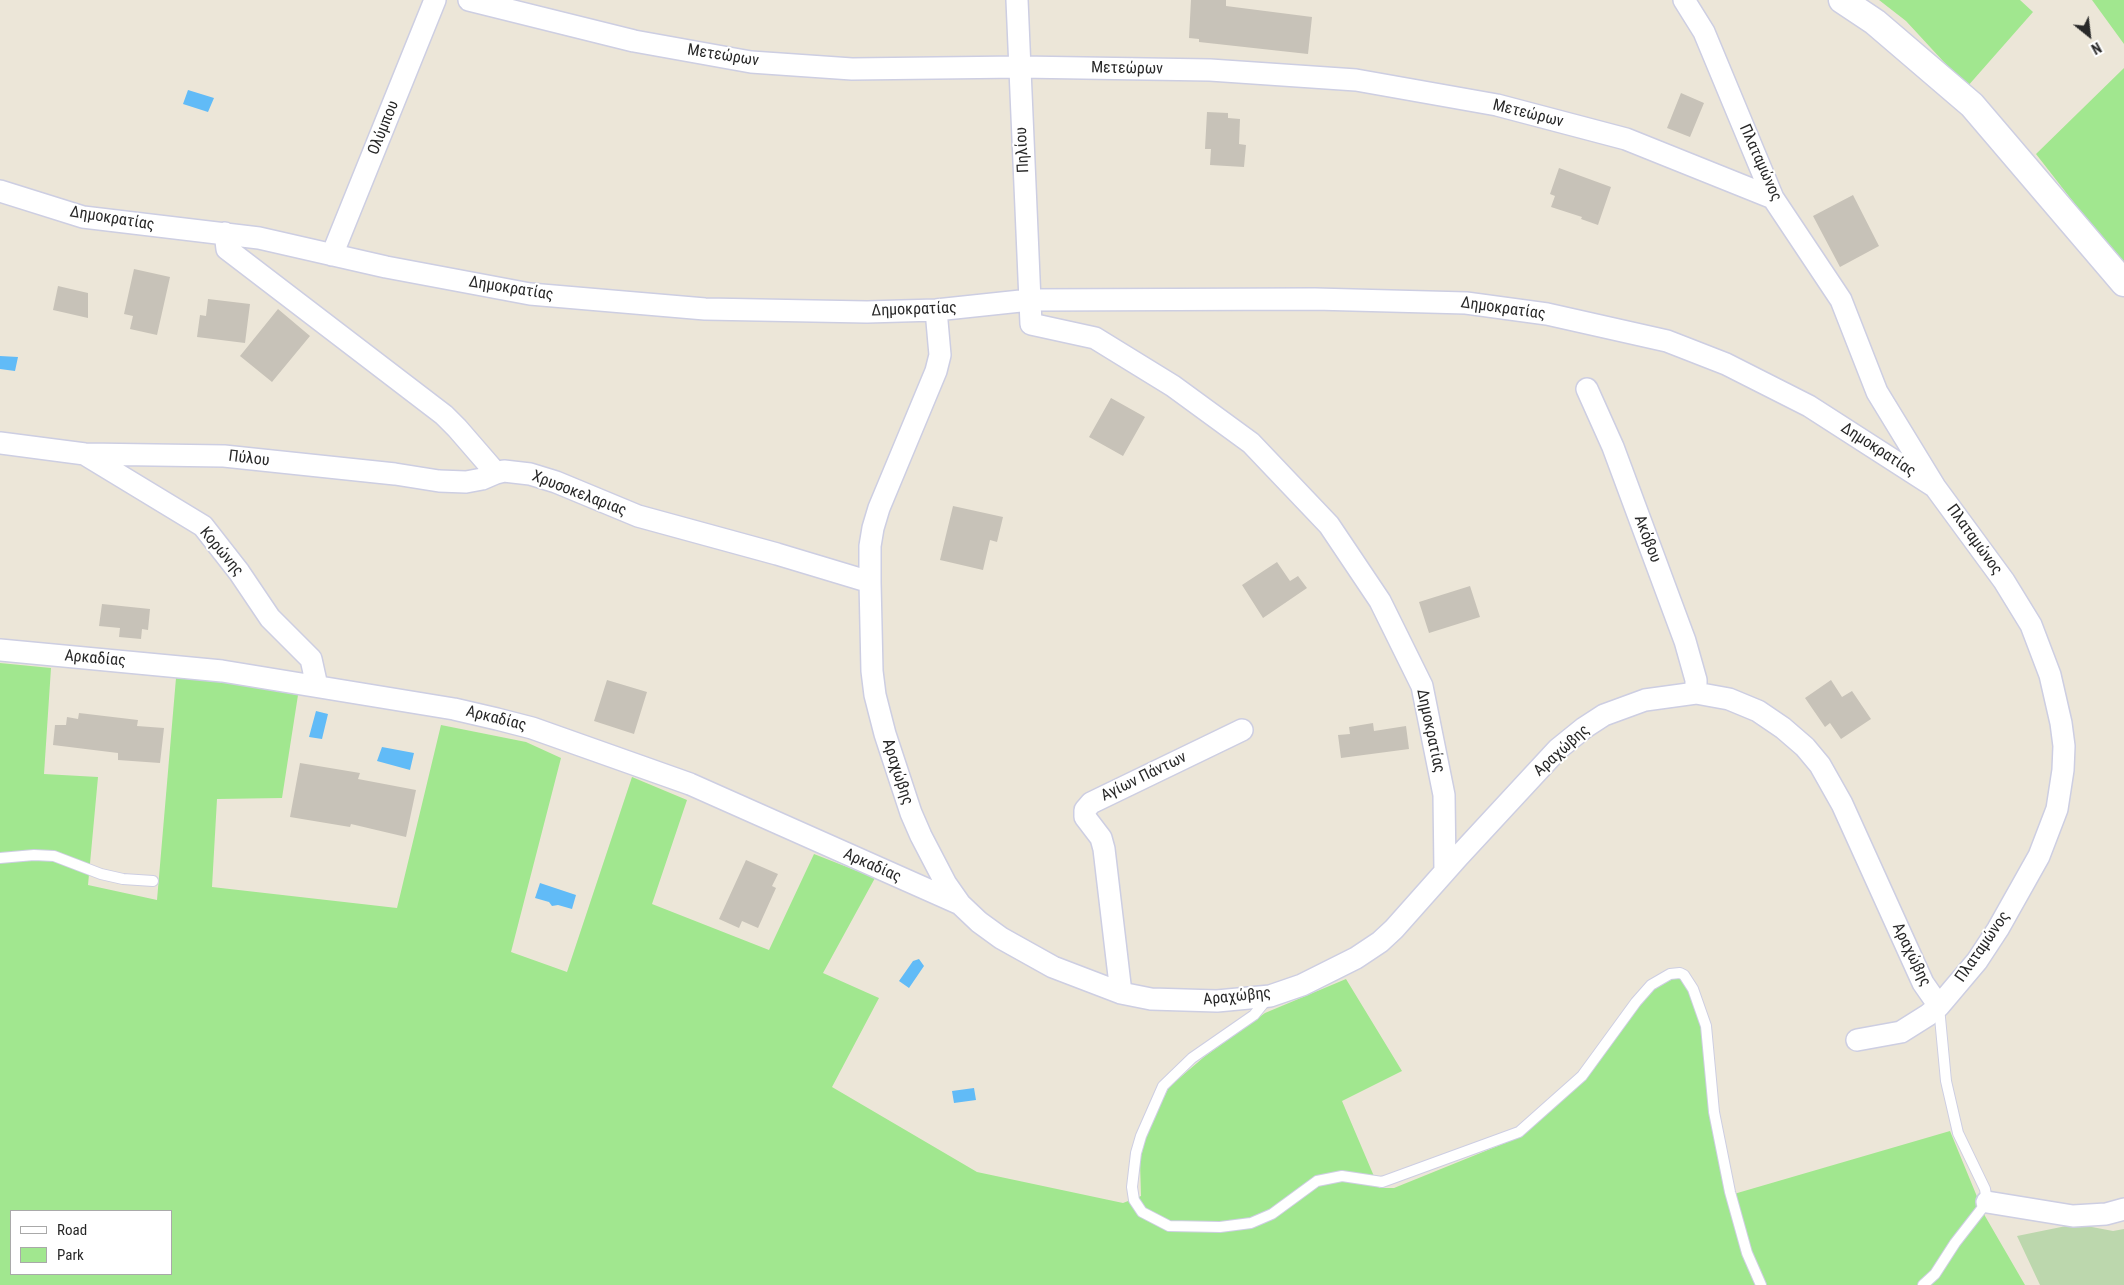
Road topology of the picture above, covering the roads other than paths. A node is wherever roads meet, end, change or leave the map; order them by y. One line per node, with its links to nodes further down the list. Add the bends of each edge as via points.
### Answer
1 (435, 0): 10 (street, Ολύμπου)
2 (469, 0): 6 (street, Μετεώρων, via 634,41 751,62 852,69)
3 (1017, 0): 6 (street, Πηλίου)
4 (1684, 0): 8 (street, Πλαταμώνος, via 1704,32)
5 (1842, 0): 11 (street, via 1875,22 1972,105)
6 (1020, 67): 8 (street, Μετεώρων, via 1210,70 1356,80 1497,105 1626,139); 12 (street, Πηλίου)
7 (0, 192): 9 (street, Δημοκρατίας, via 98,220)
8 (1773, 198): 18 (street, Πλαταμώνος, via 1841,300 1877,392)
9 (225, 233): 10 (street, Δημοκρατίας, via 274,240); 17 (street, via 227,249 444,415)
10 (332, 255): 13 (street, Δημοκρατίας, via 530,294 705,309)
11 (2124, 283)
12 (1030, 300): 13 (street, Δημοκρατίας); 18 (street, Δημοκρατίας, via 1466,302 1547,314 1667,341 1726,364 1816,411); 25 (street, Δημοκρατίας, via 1031,324 1095,338 1173,386 1251,443 1329,525 1380,601 1422,686 1444,795)
13 (936, 310): 19 (street, Αραχώβης, via 940,355 879,508 870,546)
14 (1586, 389): 22 (street, Ακόβου, via 1613,447 1685,641 1696,680)
15 (0, 443): 16 (street, Πύλου)
16 (85, 454): 17 (street, Πύλου, via 224,456 439,481 466,482); 21 (street, Κορώνης, via 202,526 270,618 311,659)
17 (496, 473): 19 (street, Χρυσοκελαριας, via 530,474 638,516)
18 (1935, 487): 30 (street, Πλαταμώνος, via 2004,581 2030,625 2050,675 2064,746 2062,789 2039,856 1977,961)
19 (870, 582): 27 (street, Αραχώβης, via 871,660 883,727 910,813 946,884)
20 (0, 650): 21 (street, Αρκαδίας, via 222,671)
21 (317, 686): 27 (street, Αρκαδίας, via 454,709 532,728 690,784)
22 (1696, 693): 25 (street, Αραχώβης, via 1645,700 1604,715 1584,728 1558,750); 30 (street, Αραχώβης, via 1729,699 1758,711 1805,747 1820,765 1842,804 1923,983)
23 (1242, 730): 28 (street, Αγίων Πάντων, via 1091,803 1084,810 1104,849)
24 (0, 858): 26 (lane, via 54,856 101,874)
25 (1445, 871): 29 (street, Αραχώβης, via 1409,915 1380,942 1331,972)
26 (153, 881)
27 (960, 904): 28 (street, Αραχώβης, via 979,922 1020,950 1053,967)
28 (1121, 993): 29 (street, Αραχώβης, via 1184,1001)
29 (1270, 996): 34 (lane, via 1254,1015 1192,1058 1163,1086 1140,1136 1136,1153 1132,1187 1134,1200 1142,1212 1169,1226 1220,1228 1251,1223 1272,1214 1317,1182 1342,1176 1382,1182 1519,1132 1582,1076 1651,985 1665,976 1680,973 1693,989 1706,1026 1714,1112 1730,1192 1747,1253)
30 (1939, 1006): 31 (street, Πλαταμώνος, via 1901,1032); 32 (lane, via 1946,1081 1958,1133 1985,1189)
31 (1857, 1040)
32 (1987, 1202): 33 (street, via 2073,1216 2106,1214); 35 (lane, via 1935,1274)
33 (2124, 1209)
34 (1761, 1285)
35 (1923, 1285)

